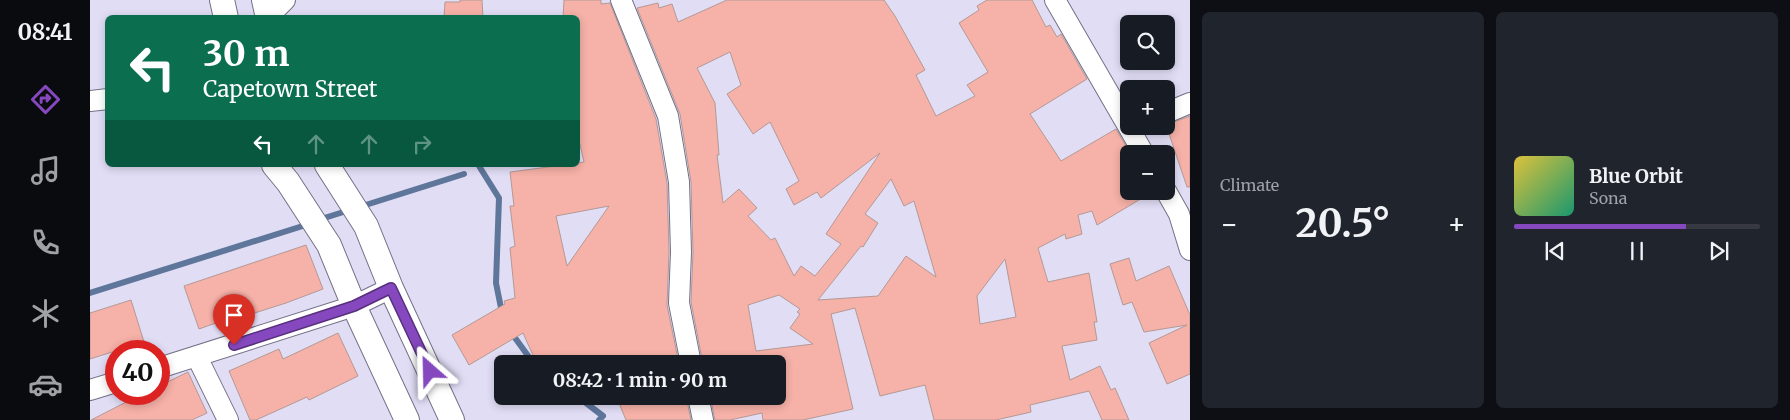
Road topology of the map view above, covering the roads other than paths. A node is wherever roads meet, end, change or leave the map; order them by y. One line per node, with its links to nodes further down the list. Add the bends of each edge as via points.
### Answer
1 (222, 0): 6 (street)
2 (264, 0): 7 (street)
3 (285, 0): 8 (street)
4 (621, 0): 20 (street, via 668,116 679,182 681,252 678,303)
5 (1055, 0): 13 (street)
6 (225, 15)
7 (268, 15)
8 (270, 15)
9 (105, 99): 10 (street)
10 (90, 101)
11 (1190, 103): 12 (street)
12 (1175, 109)
13 (1120, 110)
14 (328, 167): 18 (street, via 366,226)
15 (281, 174): 19 (street, via 329,245)
16 (1171, 200): 17 (street)
17 (1190, 250)
18 (391, 288): 19 (street); 28 (street)
19 (354, 306): 21 (street); 27 (street)
20 (689, 355)
21 (197, 357): 22 (street); 26 (street)
22 (170, 365)
23 (105, 385): 24 (street)
24 (90, 390)
25 (700, 405): 29 (street)
26 (228, 420)
27 (407, 420)
28 (452, 420)
29 (703, 420)

